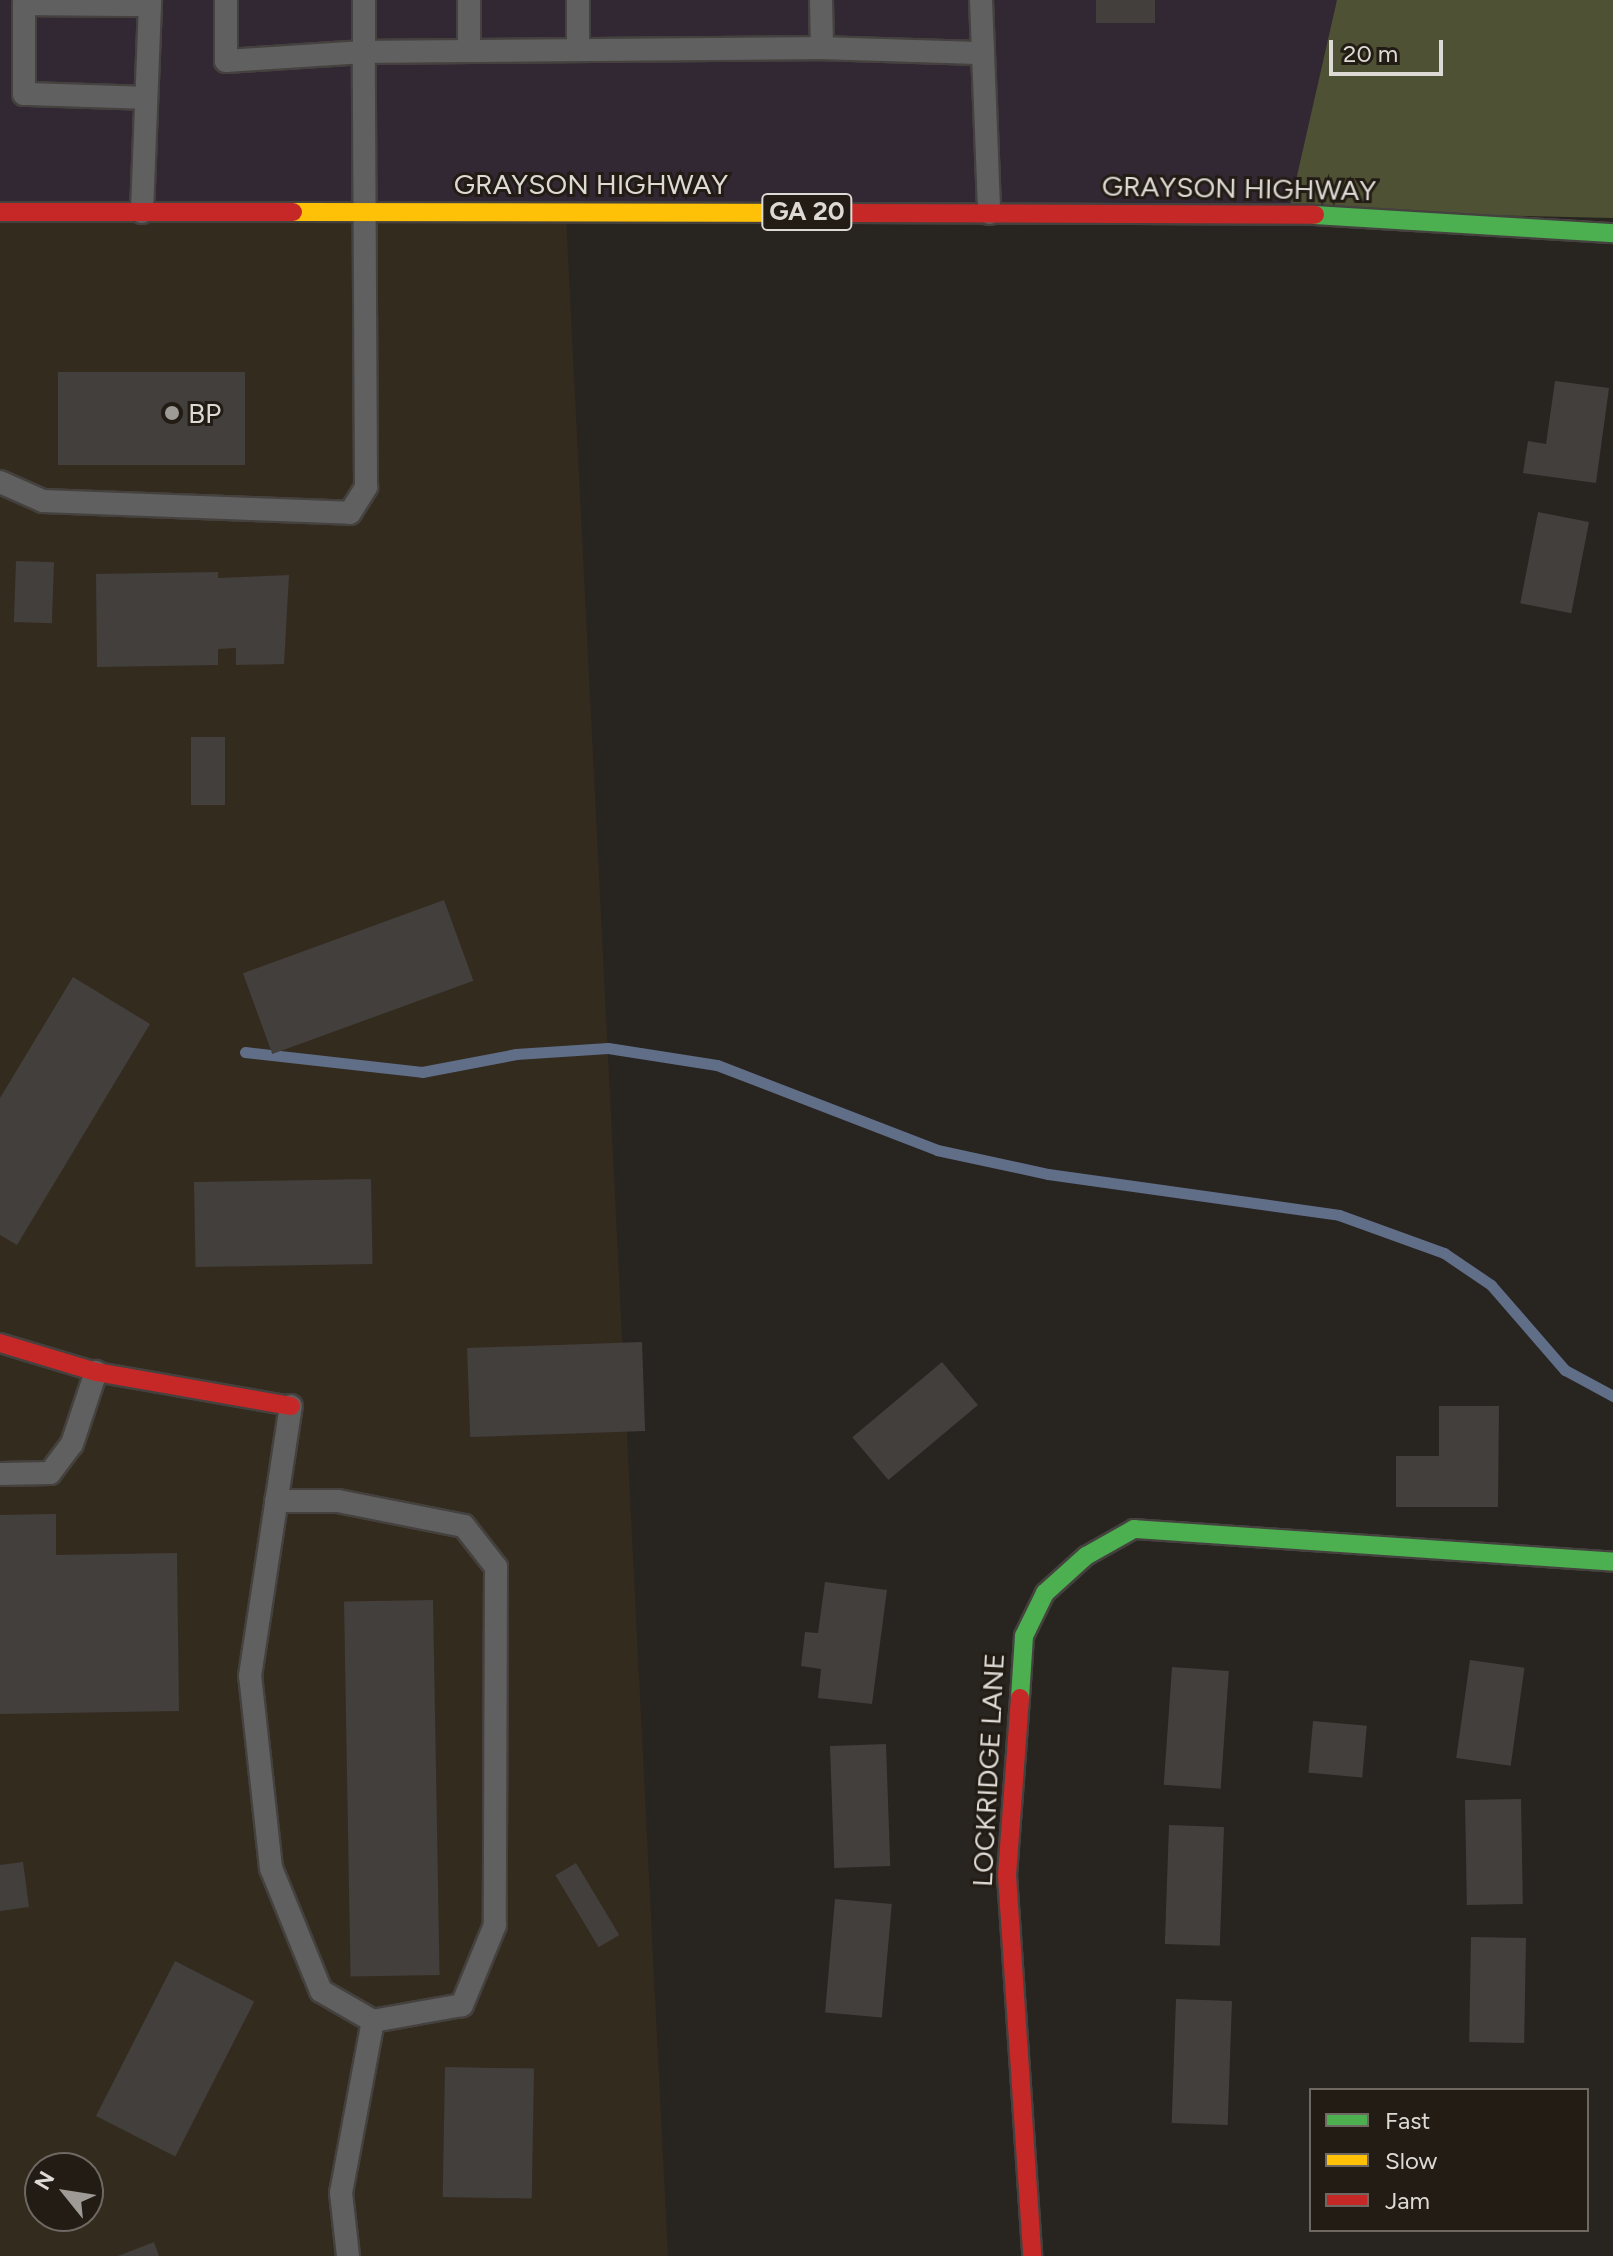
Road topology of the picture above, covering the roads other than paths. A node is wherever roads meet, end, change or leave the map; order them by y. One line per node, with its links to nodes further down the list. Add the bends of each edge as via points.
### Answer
1 (226, 0): 11 (lane, via 226,61)
2 (364, 0): 11 (lane)
3 (469, 0): 10 (lane)
4 (578, 0): 9 (lane)
5 (821, 0): 8 (lane)
6 (981, 0): 12 (lane)
7 (150, 2): 13 (lane); 13 (lane, via 24,4 24,94)
8 (822, 48): 9 (lane); 12 (lane)
9 (578, 50): 10 (lane)
10 (469, 51): 11 (lane)
11 (364, 52): 14 (lane)
12 (983, 53): 17 (lane)
13 (146, 98): 16 (lane)
14 (367, 211): 16 (main road, GRAYSON HIGHWAY / GA 20); 17 (main road, GRAYSON HIGHWAY / GA 20); 19 (lane, via 366,487 350,513 43,501)
15 (0, 212): 16 (main road, GRAYSON HIGHWAY / GA 20)
16 (142, 212)
17 (989, 213): 18 (main road, GRAYSON HIGHWAY / GA 20, via 1282,213)
18 (1613, 233)
19 (0, 482)
20 (0, 1343): 21 (main road)
21 (96, 1372): 22 (main road); 23 (lane, via 72,1444 50,1473)
22 (291, 1406): 24 (lane)
23 (0, 1474)
24 (276, 1501): 26 (lane, via 250,1676 271,1868 321,1991); 26 (lane, via 338,1501 464,1526 496,1567 495,1925 462,2005)
25 (1613, 1562): 28 (main road, LOCKRIDGE LANE, via 1134,1529 1086,1556 1045,1593 1024,1636 1007,1875)
26 (373, 2021): 27 (lane, via 341,2193)
27 (348, 2256)
28 (1032, 2256)

